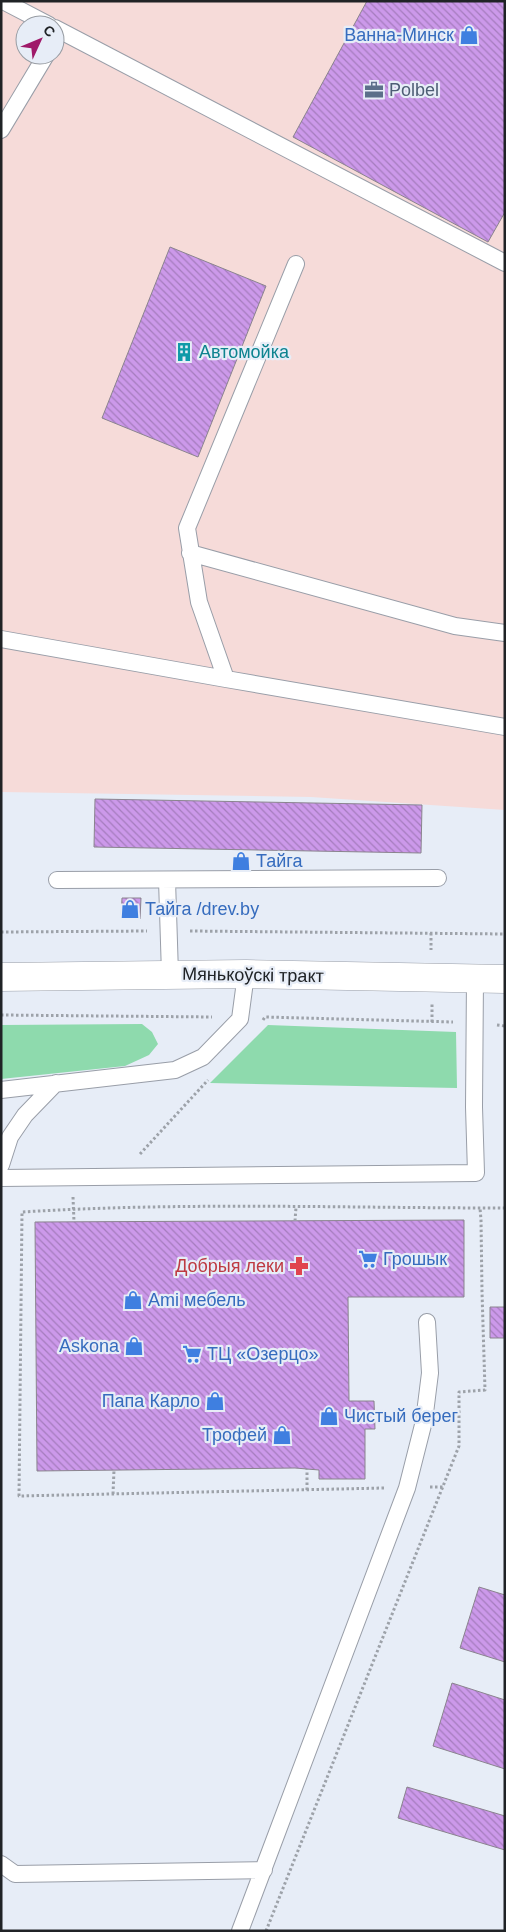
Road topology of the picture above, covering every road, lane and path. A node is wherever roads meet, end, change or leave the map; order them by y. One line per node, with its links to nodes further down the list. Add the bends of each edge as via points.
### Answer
1 (3, 1): 2 (lane)
2 (27, 15)
3 (65, 36): 6 (lane)
4 (40, 65): 5 (lane)
5 (1, 130)
6 (505, 263)
7 (296, 264): 8 (lane, via 187,528)
8 (190, 553): 9 (lane, via 455,626); 11 (lane, via 199,602)
9 (505, 633)
10 (1, 639): 11 (lane)
11 (226, 679): 12 (lane)
12 (505, 727)
13 (438, 878): 15 (lane)
14 (57, 880): 15 (lane)
15 (167, 880): 16 (lane)
16 (169, 931): 17 (path); 18 (path); 19 (lane)
17 (1, 932)
18 (505, 934)
19 (170, 974): 20 (street, Мянькоўскі тракт); 21 (street, Мянькоўскі тракт)
20 (246, 974): 22 (street, Мянькоўскі тракт); 25 (lane)
21 (1, 977)
22 (475, 978): 23 (street, Мянькоўскі тракт); 27 (lane)
23 (505, 979)
24 (1, 1015): 25 (path)
25 (240, 1017): 26 (path); 31 (lane, via 203,1057 175,1070)
26 (265, 1017): 27 (path); 28 (path)
27 (475, 1023): 29 (path); 36 (lane, via 476,1173)
28 (259, 1024)
29 (505, 1026)
30 (213, 1074): 33 (path)
31 (56, 1084): 32 (lane); 34 (lane, via 25,1115 10,1138)
32 (1, 1090)
33 (136, 1159)
34 (1, 1165)
35 (1, 1178): 36 (lane)
36 (72, 1178): 40 (path)
37 (296, 1207): 38 (path); 40 (path); 41 (path)
38 (480, 1208): 39 (path); 46 (path, via 485,1390 459,1392 459,1446)
39 (505, 1208)
40 (73, 1209): 42 (path); 49 (path, via 22,1212 18,1496)
41 (295, 1221)
42 (74, 1222)
43 (427, 1322): 47 (lane, via 430,1372 424,1421)
44 (307, 1469): 48 (path)
45 (114, 1470): 49 (path)
46 (442, 1487): 47 (path); 53 (path)
47 (407, 1488): 48 (path); 51 (lane)
48 (307, 1490): 49 (path)
49 (113, 1494)
50 (1, 1864): 51 (lane, via 15,1874)
51 (264, 1870): 52 (lane)
52 (240, 1931)
53 (266, 1931)

